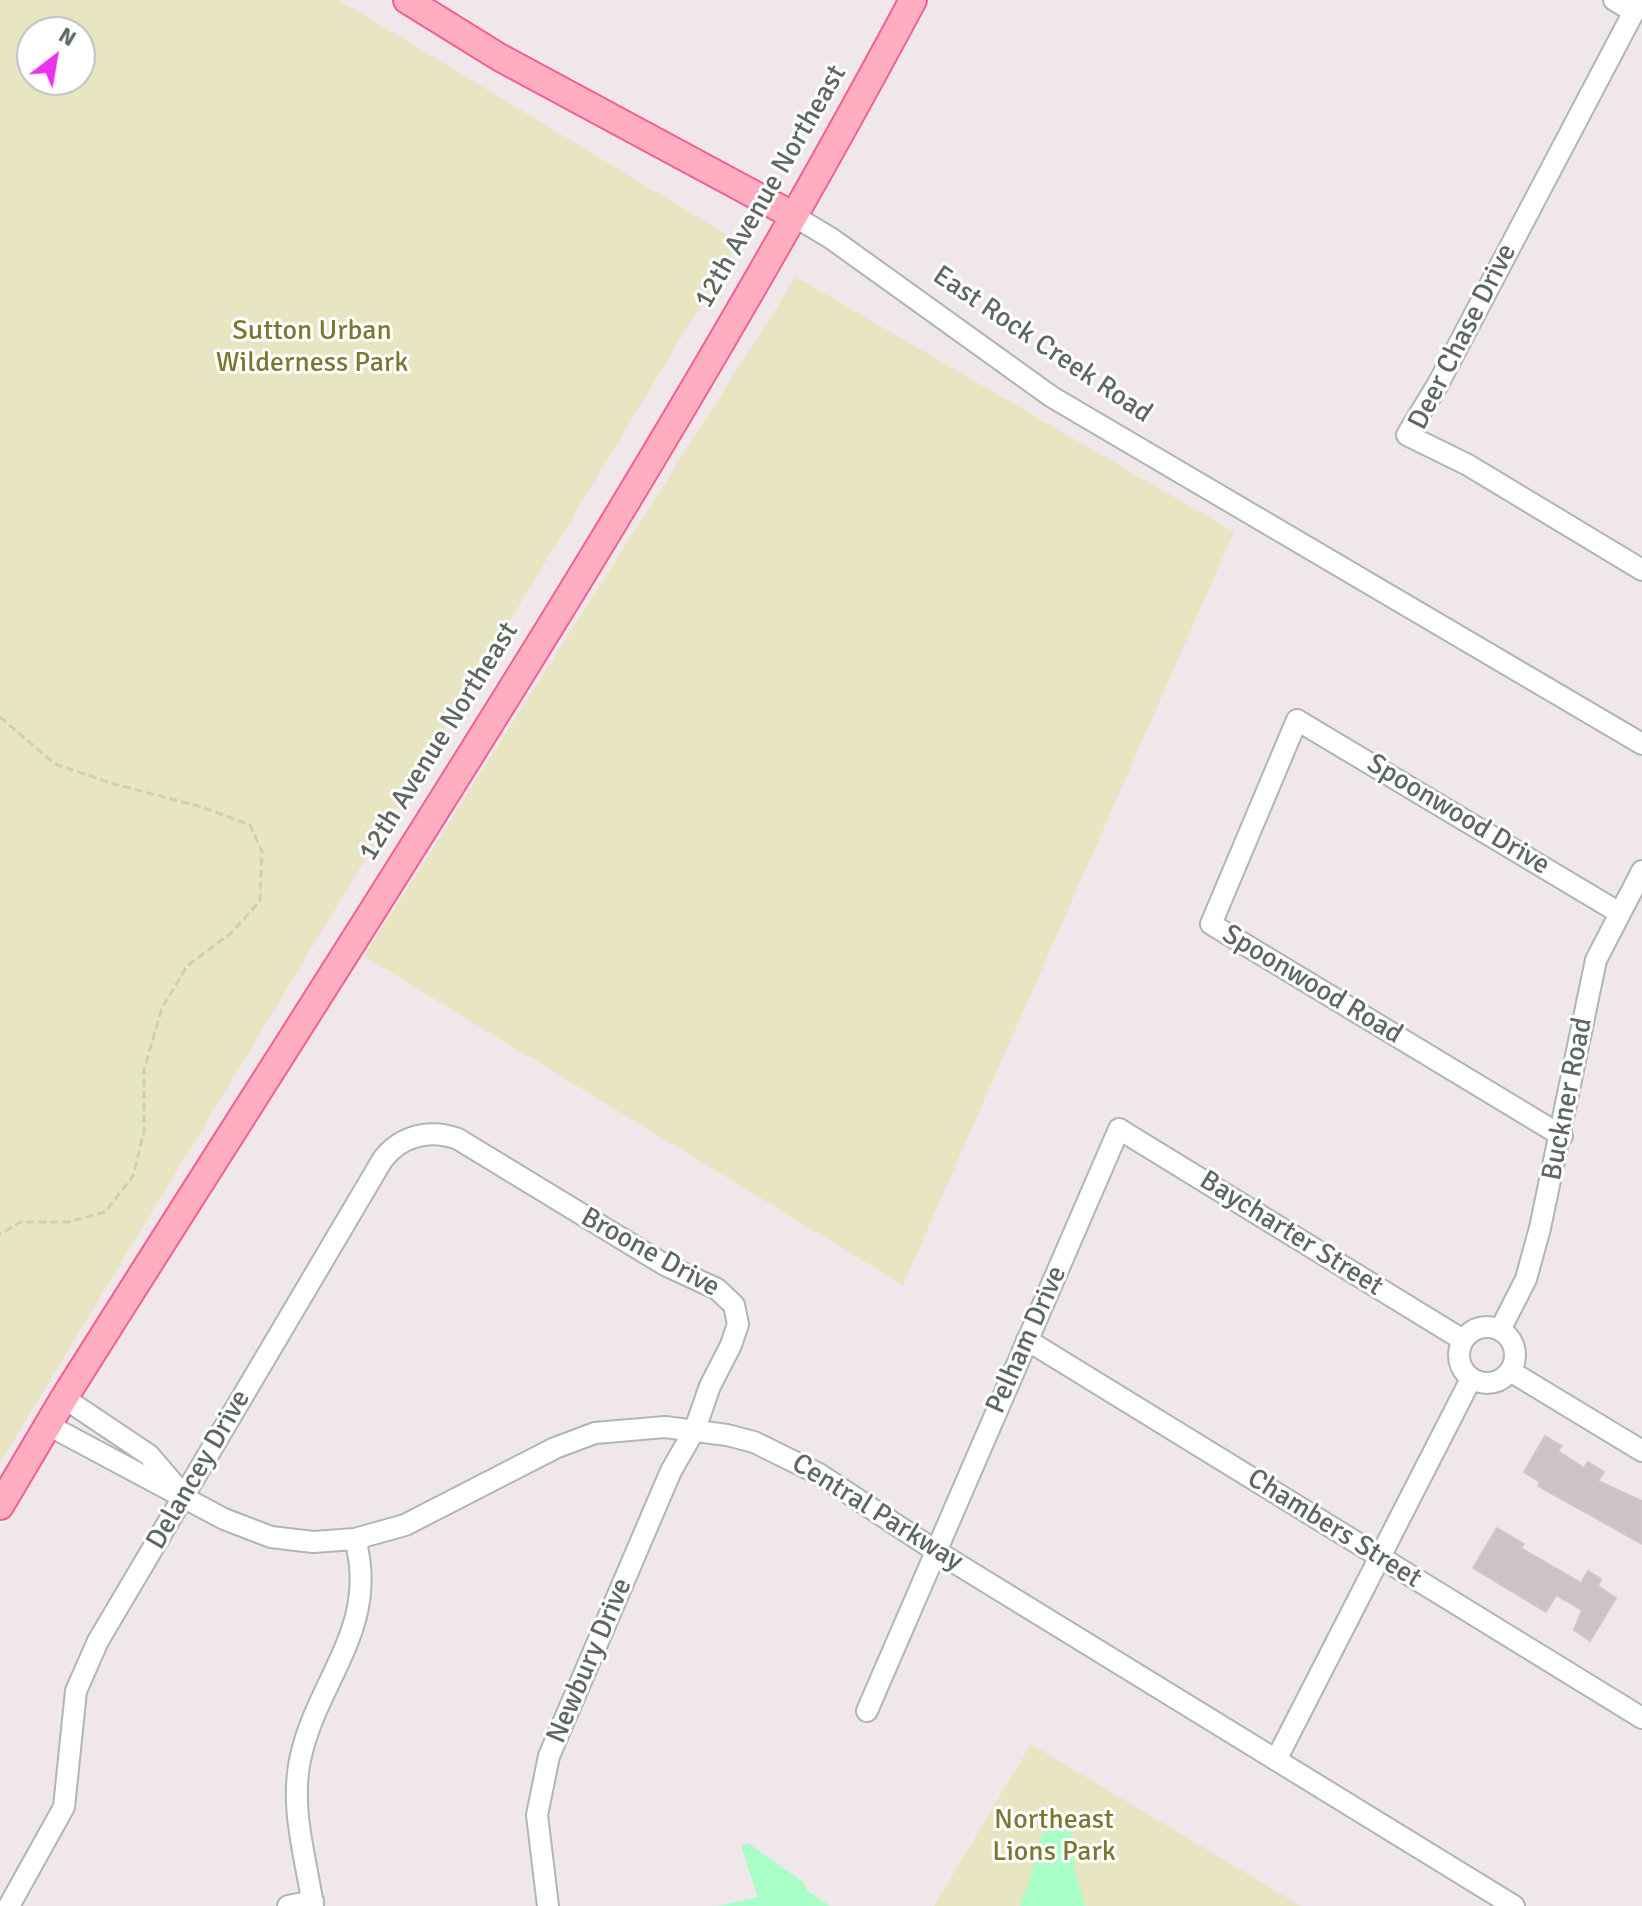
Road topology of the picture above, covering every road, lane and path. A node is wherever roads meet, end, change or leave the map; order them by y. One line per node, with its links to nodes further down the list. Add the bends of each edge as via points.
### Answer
1 (407, 0): 5 (main road, East Rock Creek Road, via 499,57)
2 (913, 0): 5 (main road, 12th Avenue Northeast)
3 (1614, 0): 4 (street)
4 (1637, 6): 6 (street, Deer Chase Drive, via 1407,435 1468,465)
5 (794, 216): 9 (street, East Rock Creek Road, via 1052,397); 21 (main road, 12th Avenue Northeast, via 590,561)
6 (1642, 570)
7 (0, 717): 15 (path, via 55,764 250,825 262,852 260,901 230,934 187,966 162,1008 144,1070 144,1131 133,1176 105,1212 69,1222 21,1222)
8 (1297, 720): 11 (street, Spoonwood Drive); 13 (street, Spoonwood Road, via 1211,924)
9 (1642, 744)
10 (1642, 871): 11 (street, Buckner Road)
11 (1618, 912): 13 (street, Buckner Road, via 1596,960)
12 (1119, 1129): 17 (street, Pelham Drive); 18 (street, Baycharter Street)
13 (1562, 1136): 16 (street, Buckner Road, via 1526,1279)
14 (489, 1161): 23 (street, Broone Drive, via 729,1298 738,1324); 25 (street, Delancey Drive, via 458,1139 439,1133 418,1135 390,1151)
15 (0, 1234)
16 (1500, 1330): 18 (street, via 1479,1328); 19 (street, via 1513,1345)
17 (1027, 1340): 28 (street, Pelham Drive); 29 (street, Chambers Street)
18 (1463, 1340): 20 (street, via 1459,1360)
19 (1510, 1371): 20 (street, via 1493,1383); 24 (street)
20 (1471, 1379): 29 (street)
21 (64, 1398): 22 (main road, 12th Avenue Northeast); 25 (street, Central Parkway, via 149,1455)
22 (48, 1425): 25 (street, Central Parkway); 26 (main road, 12th Avenue Northeast)
23 (695, 1429): 27 (street, Central Parkway, via 639,1427 595,1433 405,1525); 28 (street, Central Parkway, via 781,1453); 36 (street, Newbury Drive, via 671,1471 549,1756 537,1815)
24 (1642, 1451)
25 (184, 1496): 27 (street, Central Parkway, via 271,1537); 34 (street, Delancey Drive, via 83,1672 76,1691 64,1807)
26 (0, 1506)
27 (355, 1539): 33 (street, via 363,1575 358,1613 304,1744 297,1780 303,1861)
28 (936, 1551): 30 (street, Pelham Drive); 32 (street, Central Parkway)
29 (1379, 1556): 31 (street, Chambers Street); 32 (street)
30 (867, 1711)
31 (1642, 1718)
32 (1276, 1760): 37 (street, Central Parkway)
33 (313, 1904): 35 (street)
34 (9, 1906)
35 (288, 1906)
36 (548, 1906)
37 (1514, 1906)

